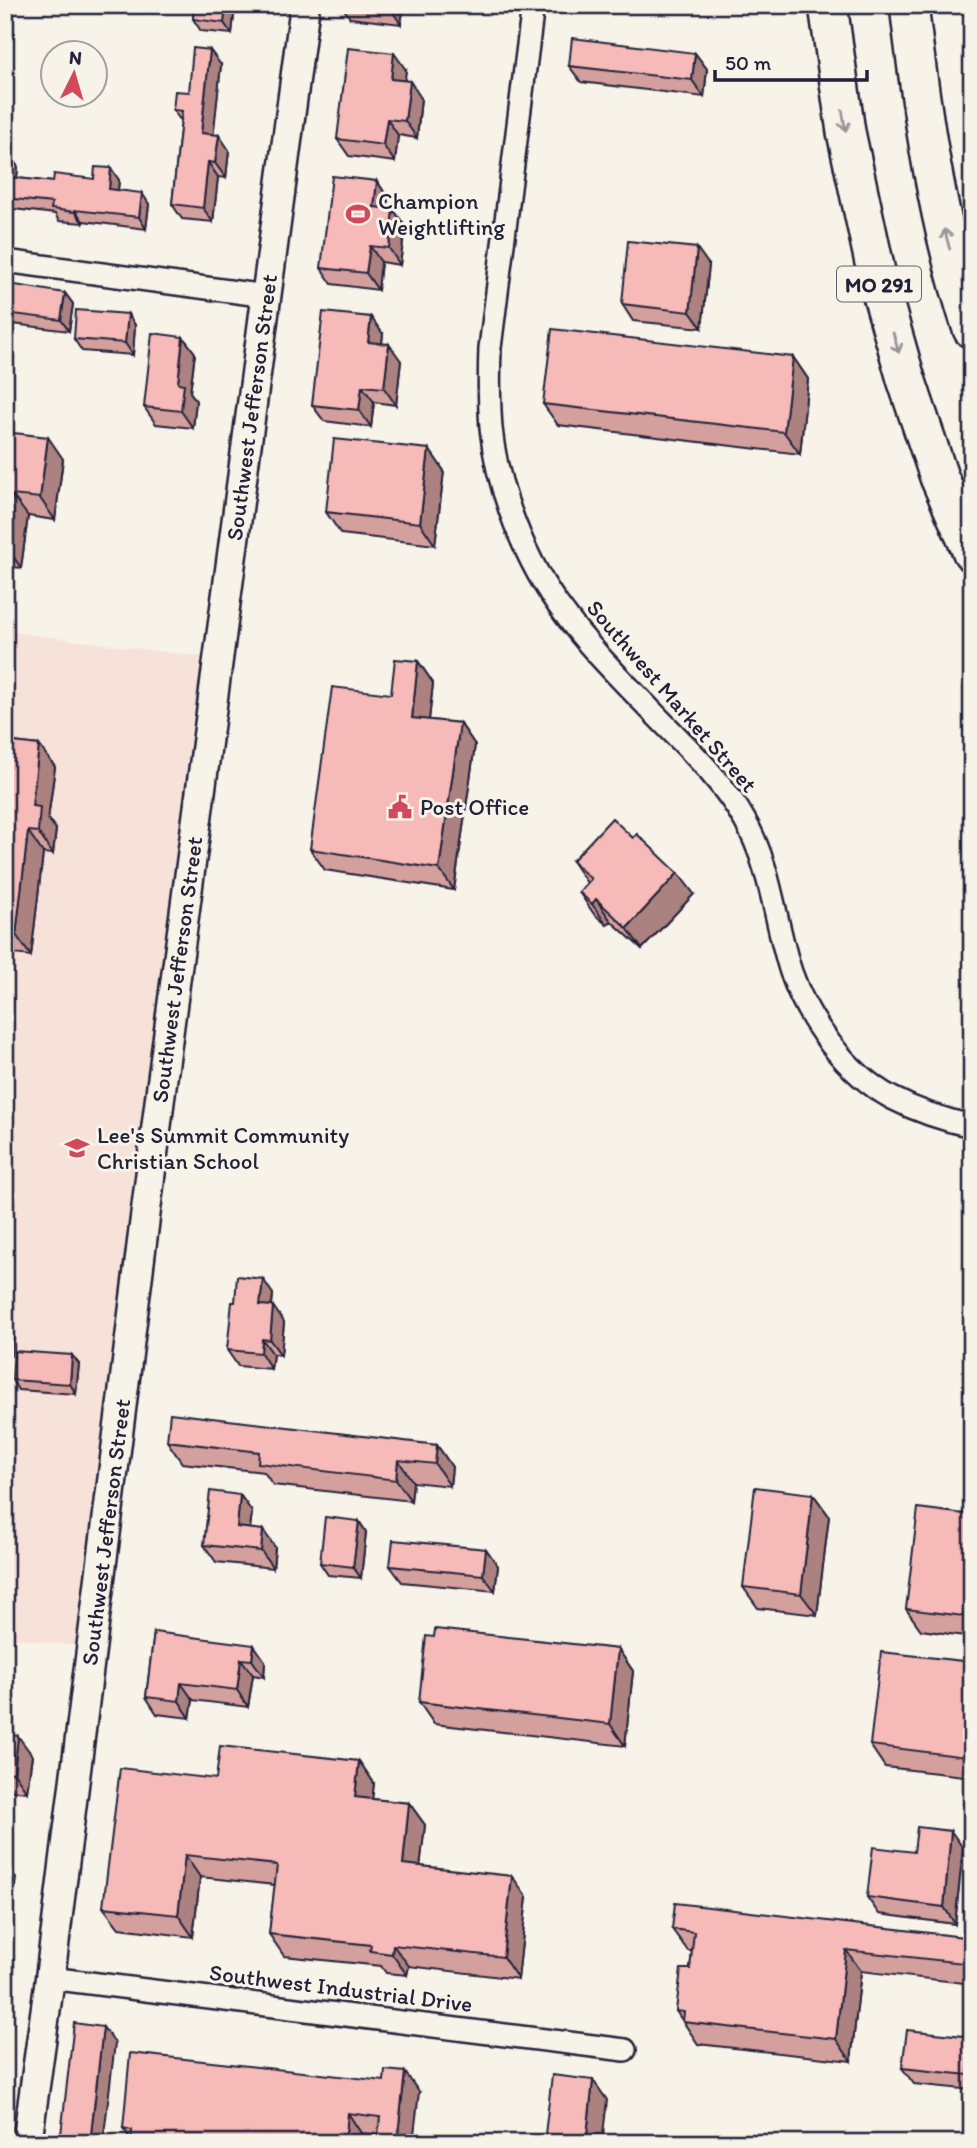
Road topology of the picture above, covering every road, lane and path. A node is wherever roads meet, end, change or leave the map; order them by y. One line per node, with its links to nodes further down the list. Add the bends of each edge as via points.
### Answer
1 (305, 5): 8 (street, Southwest Jefferson Street)
2 (533, 5): 11 (street, Southwest Market Street, via 490,359 491,430 520,536 562,611 709,771 745,821 758,849 791,973 821,1030 863,1078 890,1097 919,1111)
3 (828, 5): 10 (highway, MO 291, one-way to 10, via 846,132 878,281 939,477)
4 (909, 5): 6 (highway, MO 291)
5 (937, 5): 6 (highway)
6 (916, 63): 9 (highway, MO 291, one-way to 6, via 942,220)
7 (5, 261): 8 (street)
8 (267, 296): 12 (street, Southwest Jefferson Street, via 162,1082)
9 (972, 329)
10 (972, 552)
11 (972, 1126)
12 (50, 1979): 13 (street, Southwest Industrial Drive); 14 (street, Southwest Jefferson Street)
13 (625, 2050)
14 (27, 2143)

